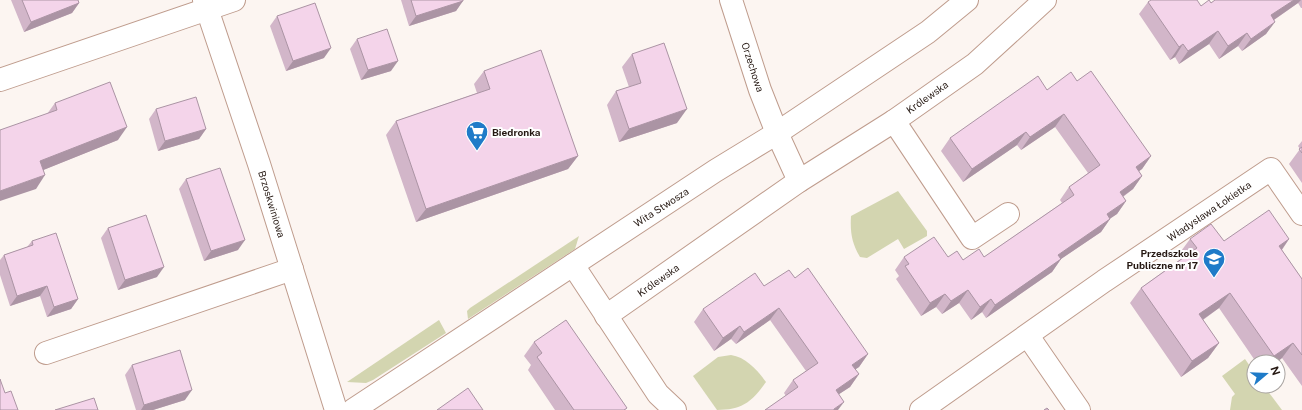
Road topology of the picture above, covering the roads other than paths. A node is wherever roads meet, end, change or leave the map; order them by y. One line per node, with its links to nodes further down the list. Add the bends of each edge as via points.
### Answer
1 (234, 0): 5 (street)
2 (731, 0): 8 (street, Orzechowa, via 760,90)
3 (967, 0): 8 (street, Wita Stwosza, via 928,32)
4 (1045, 0): 7 (street, Królewska, via 975,64)
5 (205, 5): 6 (street); 13 (street, Brzoskwiniowa)
6 (0, 80)
7 (894, 121): 9 (street, Królewska); 10 (street, via 972,238)
8 (777, 133): 9 (street); 12 (street, Wita Stwosza)
9 (799, 180): 14 (street, Królewska)
10 (1008, 214)
11 (1302, 214): 15 (street, Władysława Łokietka, via 1271,169 1104,281)
12 (573, 265): 14 (street); 18 (street, Wita Stwosza)
13 (292, 269): 16 (street); 17 (street, Brzoskwiniowa)
14 (606, 316): 19 (street, via 658,394)
15 (1028, 336): 20 (street, Władysława Łokietka); 21 (street)
16 (46, 353)
17 (336, 410)
18 (353, 410)
19 (675, 410)
20 (921, 410)
21 (1079, 410)

